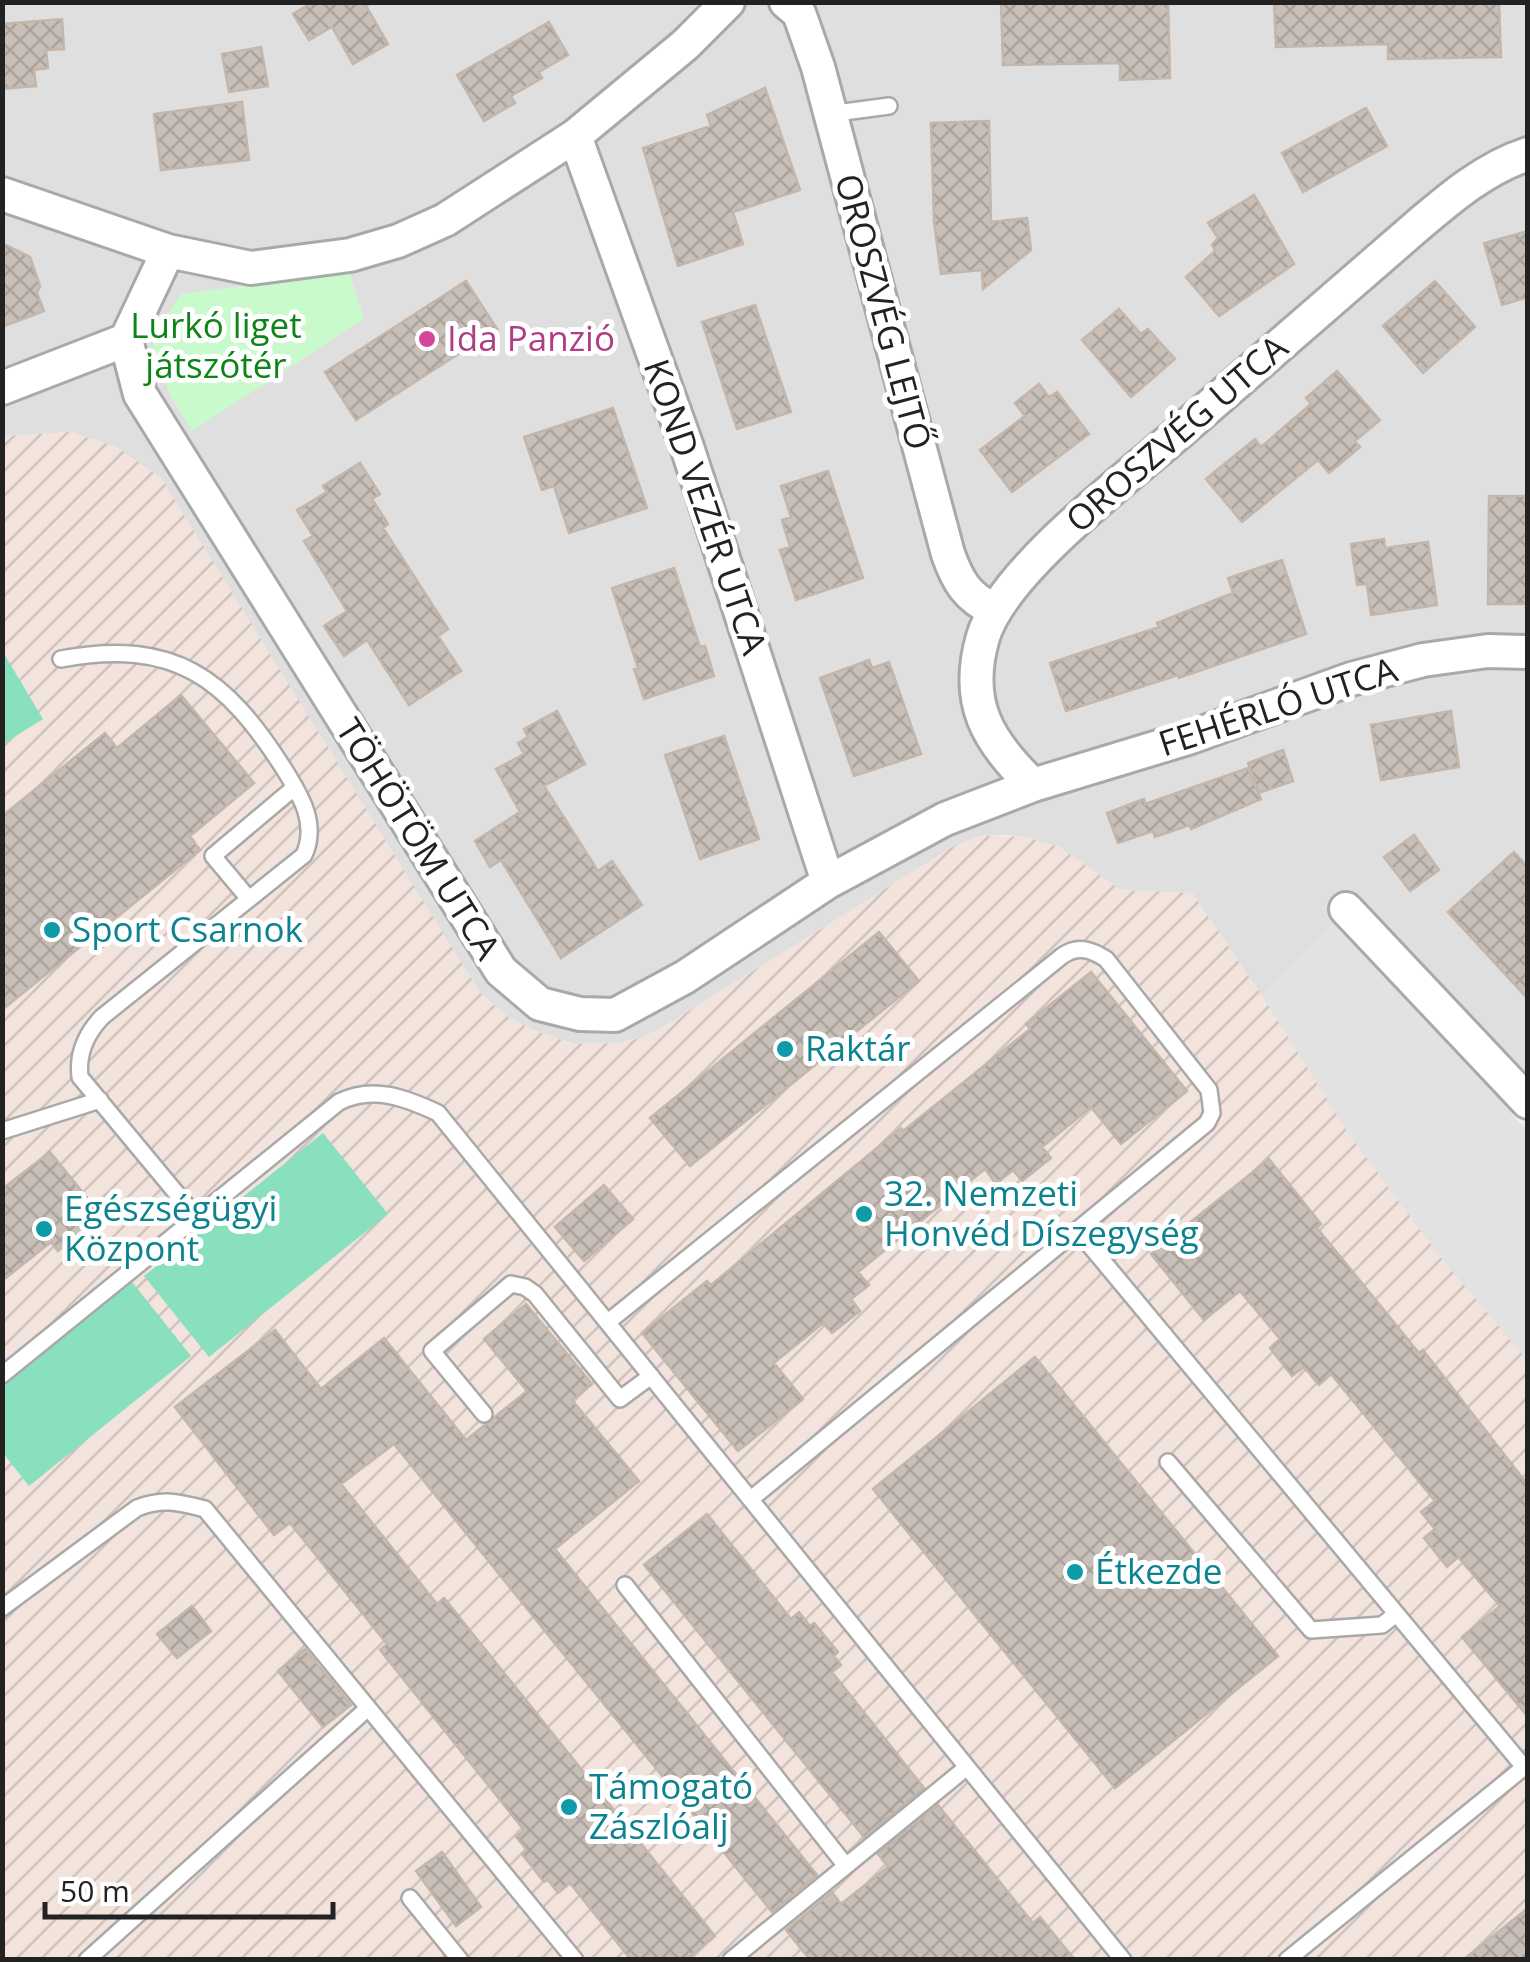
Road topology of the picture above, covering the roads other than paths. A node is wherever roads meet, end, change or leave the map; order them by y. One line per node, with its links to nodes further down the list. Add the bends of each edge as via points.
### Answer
1 (728, 2): 5 (street)
2 (786, 2): 4 (street, OROSZVÉG LEJTŐ, via 805,28)
3 (889, 106): 4 (lane)
4 (829, 114): 11 (street, OROSZVÉG LEJTŐ, via 948,554 967,594)
5 (575, 136): 8 (street, via 444,220 350,255 251,268); 16 (street, KOND VEZÉR UTCA, via 687,447)
6 (1528, 154): 11 (street, OROSZVÉG UTCA, via 1463,188 1416,226 1052,544)
7 (2, 194): 8 (street)
8 (168, 251): 9 (street)
9 (126, 340): 10 (street); 16 (street, TÖHÖTÖM UTCA, via 148,410 500,970 540,1004 615,1015)
10 (2, 388)
11 (994, 610): 14 (street, OROSZVÉG UTCA, via 977,672 984,726)
12 (1528, 652): 14 (street, FEHÉRLÓ UTCA, via 1488,651 1405,665)
13 (62, 660): 15 (lane, via 124,654 210,679 260,731)
14 (1033, 785): 16 (street, TÖHÖTÖM UTCA, via 945,819)
15 (296, 787): 17 (lane, via 308,816 308,846); 17 (lane, via 213,856)
16 (828, 882)
17 (249, 899): 19 (lane, via 91,1029 78,1062 80,1076)
18 (1346, 908): 20 (street)
19 (100, 1100): 21 (lane); 22 (lane)
20 (1528, 1102)
21 (2, 1131)
22 (197, 1218): 24 (lane, via 340,1102 377,1092 398,1096 438,1113); 25 (lane)
23 (1077, 1230): 24 (lane, via 1208,1123 1212,1100 1106,959 1082,948 1062,956); 29 (lane); 32 (lane)
24 (608, 1322): 26 (lane)
25 (2, 1375)
26 (651, 1376): 27 (lane, via 620,1400 534,1294 511,1284 432,1352); 29 (lane)
27 (484, 1414)
28 (1168, 1462): 32 (lane, via 1311,1630 1382,1625)
29 (751, 1499): 35 (lane)
30 (625, 1585): 36 (lane)
31 (2, 1608): 33 (lane, via 137,1508 156,1500 204,1508)
32 (1396, 1614): 34 (lane)
33 (368, 1708): 38 (lane); 40 (lane)
34 (1526, 1766): 43 (lane)
35 (967, 1767): 36 (lane); 42 (lane)
36 (846, 1866): 41 (lane)
37 (410, 1898): 39 (lane)
38 (87, 1960)
39 (460, 1960)
40 (575, 1960)
41 (732, 1960)
42 (1123, 1960)
43 (1287, 1960)

